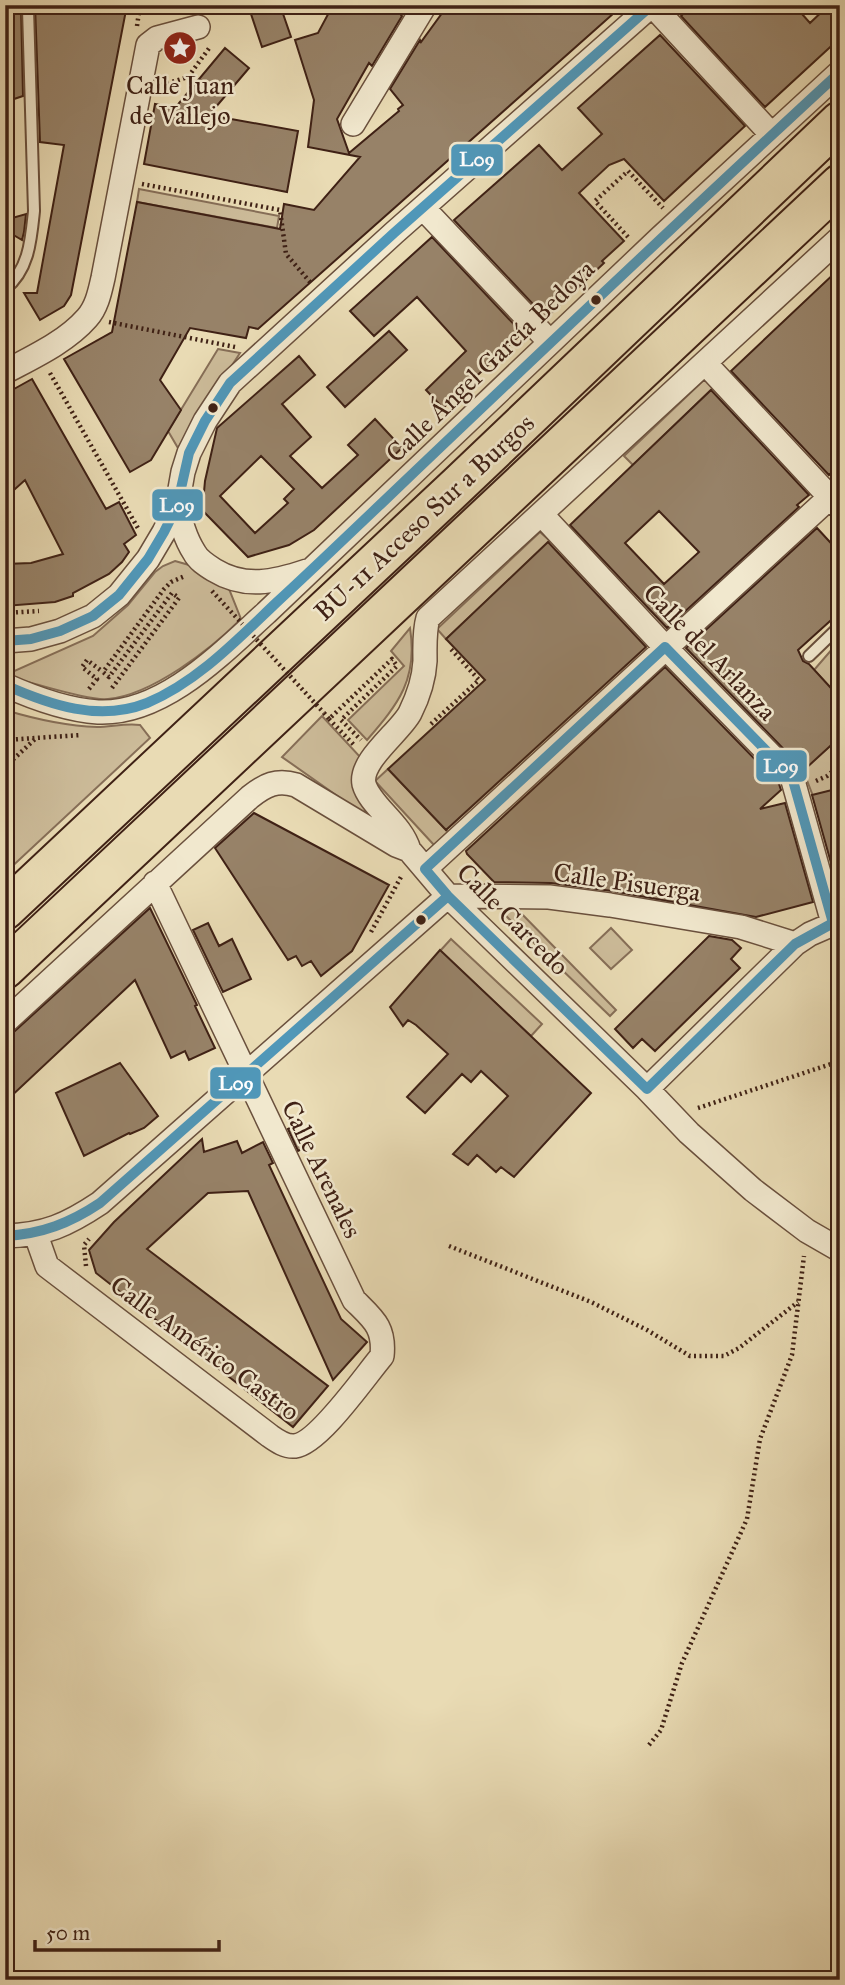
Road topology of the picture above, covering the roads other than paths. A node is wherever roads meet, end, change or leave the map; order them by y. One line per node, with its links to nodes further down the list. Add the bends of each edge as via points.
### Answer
1 (425, 5): 7 (street)
2 (652, 5): 8 (street); 11 (street)
3 (28, 9): 14 (lane, via 34,211 25,263 17,280)
4 (205, 35): 17 (street, via 157,38 148,45 98,299 89,317 41,353)
5 (840, 72): 8 (street, Calle Ángel García Bedoya)
6 (840, 121): 33 (highway, BU-11 Acceso Sur a Burgos)
7 (353, 124)
8 (771, 135): 15 (street, Calle Ángel García Bedoya)
9 (840, 184): 13 (highway, BU-11 Acceso Sur a Burgos)
10 (840, 198): 13 (highway)
11 (423, 208): 15 (street); 19 (street, via 230,383 189,453)
12 (840, 238): 16 (street)
13 (736, 281): 36 (highway, BU-11 Acceso Sur a Burgos)
14 (5, 289)
15 (550, 342): 23 (street, Calle Ángel García Bedoya)
16 (705, 363): 18 (street); 20 (street)
17 (5, 372)
18 (836, 498): 26 (street)
19 (177, 506): 21 (street); 22 (street)
20 (542, 515): 26 (street, Calle del Arlanza); 29 (street, via 428,618 422,680 409,715 365,772 368,792 402,832)
21 (147, 549): 22 (street, via 173,552); 25 (street, via 119,595 93,616 60,631)
22 (192, 564): 23 (street, Calle Ángel García Bedoya, via 202,562 244,582 272,581)
23 (314, 569): 28 (street, via 224,652 176,688 144,704 97,712 60,705)
24 (840, 626): 27 (lane)
25 (5, 641)
26 (665, 647): 30 (street); 34 (street, Calle del Arlanza, via 793,777)
27 (809, 656)
28 (5, 685)
29 (409, 850): 30 (street, Calle Carcedo); 31 (street, Calle Carcedo, via 296,785 274,782 261,787)
30 (425, 869): 32 (street, Calle Carcedo)
31 (155, 883): 37 (street); 38 (street, Calle Arenales)
32 (448, 896): 35 (street, Calle Pisuerga, via 549,897 610,905 741,927); 38 (street); 39 (street, Calle Carcedo)
33 (5, 910)
34 (837, 922): 35 (street)
35 (796, 944): 39 (street)
36 (5, 969)
37 (5, 1022)
38 (246, 1075): 40 (street, via 100,1203 71,1223); 43 (street, Calle Arenales, via 354,1300 384,1340 382,1356)
39 (647, 1089): 42 (street, Calle Carcedo, via 753,1190)
40 (36, 1235): 41 (street); 43 (street, Calle Américo Castro, via 47,1266 284,1444 297,1446 320,1432)
41 (5, 1236)
42 (840, 1250)
43 (351, 1394)

